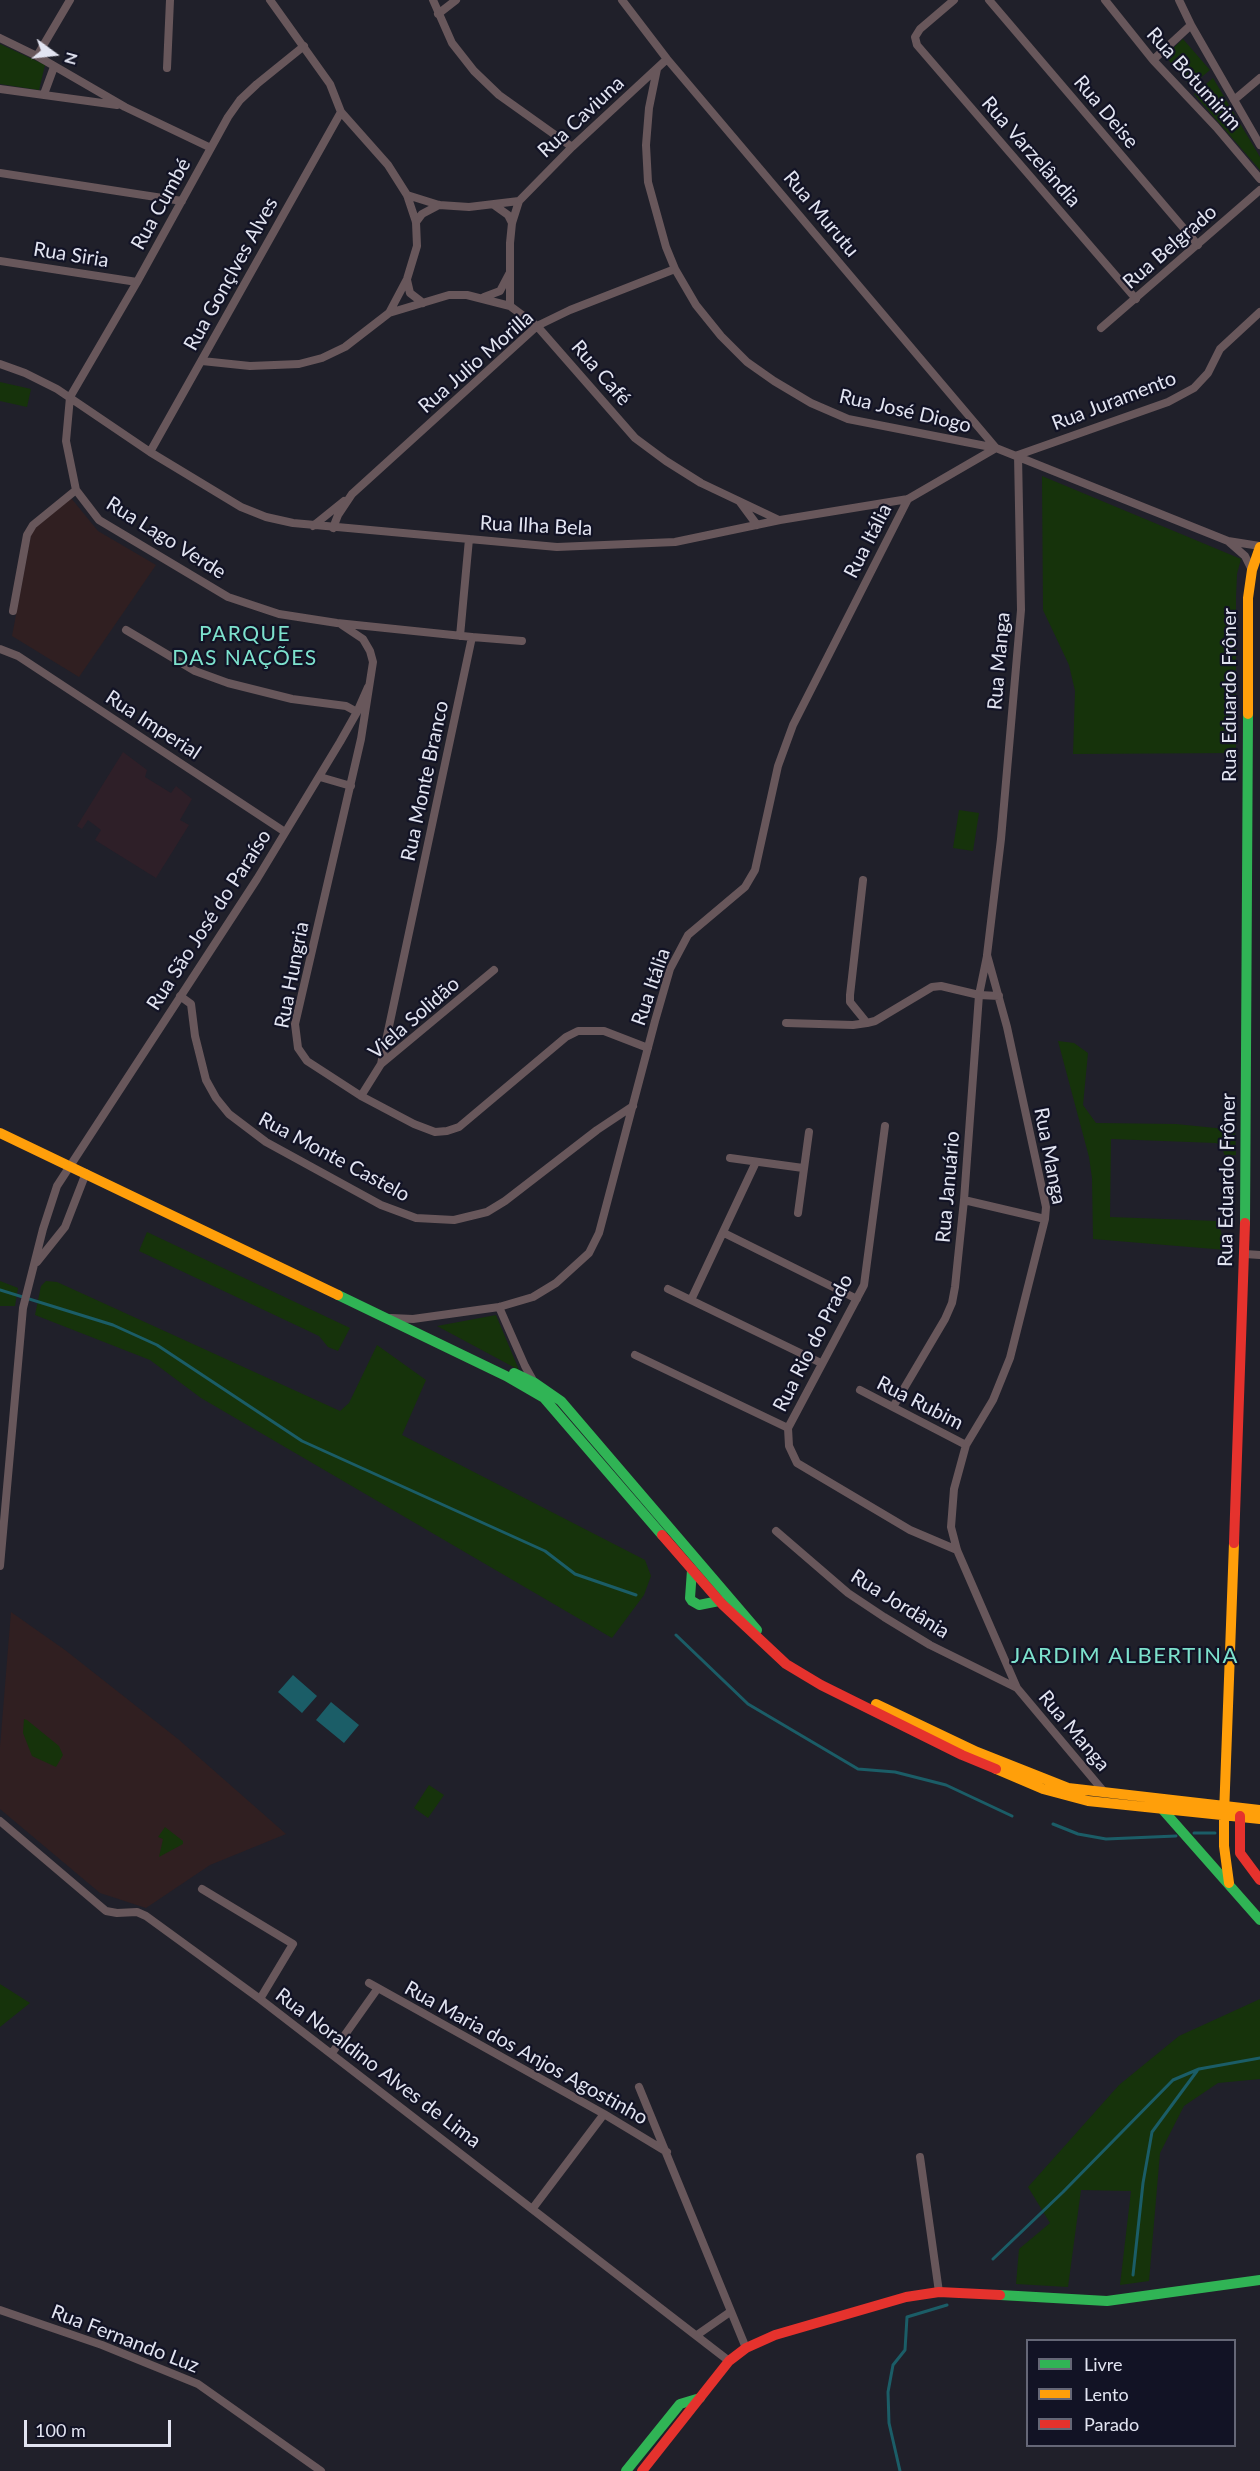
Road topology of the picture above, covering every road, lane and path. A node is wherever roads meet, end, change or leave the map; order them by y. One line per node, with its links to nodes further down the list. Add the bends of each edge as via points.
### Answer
1 (70, 0): 15 (street)
2 (170, 0): 19 (street)
3 (270, 0): 14 (street)
4 (433, 0): 11 (street)
5 (456, 0): 11 (street)
6 (622, 0): 16 (street, Rua Murutu)
7 (954, 0): 47 (street, Rua Varzelândia, via 924,25 915,37 917,45)
8 (989, 0): 40 (street, Rua Deise)
9 (1105, 0): 17 (street, Rua Botumirim)
10 (1179, 0): 12 (street)
11 (438, 14): 28 (street, via 452,42 474,71 499,95)
12 (1191, 25): 17 (street); 24 (street)
13 (0, 38): 15 (street)
14 (304, 46): 26 (street, via 330,84); 29 (street, Rua Cumbé, via 240,100)
15 (37, 56): 18 (street)
16 (667, 59): 20 (street, Rua Caviuna); 57 (street, Rua Murutu)
17 (1153, 60): 31 (street, Rua Botumirim)
18 (54, 67): 23 (street); 25 (street)
19 (167, 68)
20 (657, 69): 28 (street, Rua Caviuna); 42 (street, Rua José Diogo, via 646,145 648,182)
21 (1260, 78): 24 (street)
22 (0, 89): 23 (street)
23 (44, 94): 25 (street)
24 (1234, 100): 27 (street)
25 (125, 107): 29 (street)
26 (341, 112): 33 (street, via 388,165); 54 (street, Rua Gonçlves Alves)
27 (1260, 145)
28 (572, 147): 35 (street, Rua Caviuna)
29 (211, 148): 34 (street, Rua Cumbé)
30 (0, 173): 34 (street)
31 (1260, 179)
32 (1260, 190): 40 (street, Rua Belgrado)
33 (407, 195): 36 (street); 38 (street)
34 (182, 201): 45 (street, Rua Cumbé)
35 (519, 201): 37 (street); 39 (street)
36 (439, 205): 37 (street); 38 (street)
37 (494, 205): 39 (street)
38 (416, 222): 44 (street, via 417,246)
39 (512, 223): 43 (street)
40 (1198, 245): 47 (street, Rua Belgrado)
41 (0, 261): 45 (street, Rua Siria)
42 (675, 269): 52 (street, Rua Julio Morilla); 57 (street, Rua José Diogo, via 696,305 747,362 811,404 848,419)
43 (510, 271): 46 (street, via 500,291); 49 (street)
44 (407, 279): 48 (street, via 410,293); 51 (street)
45 (137, 282): 56 (street, Rua Cumbé)
46 (480, 298): 48 (street, via 449,295); 49 (street)
47 (1136, 299): 53 (street, Rua Belgrado)
48 (423, 303): 51 (street)
49 (510, 306): 52 (street, Rua Café)
50 (1260, 312): 59 (street, Rua Juramento, via 1220,348 1208,374 1194,388 1168,402)
51 (389, 313): 54 (street, via 345,347 299,364 250,366)
52 (537, 326): 61 (street, Rua Julio Morilla); 63 (street, Rua Café, via 635,438 683,472)
53 (1101, 328)
54 (202, 361): 58 (street, Rua Gonçlves Alves)
55 (0, 364): 56 (street, Rua Ilha Bela)
56 (70, 397): 58 (street, Rua Ilha Bela); 60 (street, Rua Lago Verde, via 66,441)
57 (996, 448): 59 (street); 62 (street, Rua Ilha Bela)
58 (150, 452): 66 (street, Rua Ilha Bela, via 241,507 266,517)
59 (1018, 455): 69 (street); 85 (street, Rua Manga, via 1021,610)
60 (76, 490): 72 (street, via 33,525 27,535); 73 (street, Rua Lago Verde, via 99,520 228,597 279,614)
61 (352, 495): 66 (street); 67 (street, Rua Julio Morilla)
62 (908, 499): 64 (street, Rua Ilha Bela); 92 (street, Rua Itália, via 793,725 778,766 755,870 745,887 687,935 670,969)
63 (740, 501): 64 (street, Rua Café); 65 (street, Rua Café)
64 (780, 520): 65 (street, Rua Ilha Bela)
65 (757, 525): 68 (street, Rua Ilha Bela, via 675,542 596,546 557,547)
66 (313, 526): 67 (street, Rua Ilha Bela)
67 (333, 528): 68 (street, Rua Ilha Bela)
68 (469, 539): 75 (street)
69 (1228, 542): 70 (street); 71 (street, via 1245,556)
70 (1260, 547): 71 (main road, Rua Eduardo Frôner)
71 (1252, 570): 108 (main road, Rua Eduardo Frôner, via 1248,598)
72 (13, 611)
73 (338, 623): 75 (street); 79 (street, Rua Hungria, via 363,639 370,651 373,662)
74 (126, 630): 80 (street, via 195,671 228,683 292,699 346,706)
75 (460, 636): 76 (street)
76 (472, 637): 77 (street); 93 (street, Rua Monte Branco)
77 (522, 641)
78 (0, 649): 83 (street, Rua Imperial, via 18,656)
79 (368, 687): 80 (street, Rua São José do Paraíso); 82 (street, Rua Hungria)
80 (357, 712): 81 (street, Rua São José do Paraíso)
81 (320, 777): 82 (street); 83 (street, Rua São José do Paraíso)
82 (351, 786): 94 (street, Rua Hungria, via 295,1036 307,1061)
83 (285, 832): 88 (street, Rua São José do Paraíso)
84 (863, 880): 91 (street, via 850,1002)
85 (987, 955): 87 (street, Rua Januário); 89 (street, Rua Manga)
86 (494, 970): 93 (street, Viela Solidão)
87 (979, 995): 89 (street); 91 (street, via 932,987); 104 (street, Rua Januário)
88 (180, 996): 95 (street, Rua Monte Castelo, via 191,1004 206,1080 229,1114 247,1130 296,1158 381,1205 416,1218 454,1221 487,1212); 101 (street, Rua São José do Paraíso)
89 (999, 996): 106 (street, Rua Manga, via 1046,1207)
90 (786, 1023): 91 (street)
91 (867, 1023)
92 (648, 1048): 94 (street, Rua Hungria, via 604,1031 579,1031 566,1037 459,1127 447,1131 424,1129); 95 (street, Rua Itália)
93 (381, 1064): 94 (street, Viela Solidão)
94 (361, 1095)
95 (633, 1106): 114 (street, Rua Itália, via 599,1233 589,1253 548,1288)
96 (885, 1126): 112 (street, Rua Rio do Prado, via 864,1285)
97 (809, 1132): 102 (street)
98 (0, 1133): 101 (main road)
99 (730, 1158): 100 (street)
100 (756, 1162): 102 (street); 107 (street)
101 (70, 1165): 103 (main road); 110 (street, Rua São José do Paraíso, via 57,1186)
102 (803, 1168): 105 (street)
103 (86, 1173): 110 (street, via 65,1227); 115 (main road)
104 (964, 1200): 106 (street); 121 (street, Rua Januário, via 952,1304)
105 (798, 1213)
106 (1045, 1220): 123 (street, Rua Manga, via 1008,1366 993,1401)
107 (724, 1233): 112 (street); 113 (street)
108 (1245, 1254): 109 (street); 133 (main road, Rua Eduardo Frôner)
109 (1260, 1255)
110 (34, 1266): 126 (street, Rua São José do Paraíso, via 23,1308)
111 (668, 1289): 113 (street)
112 (857, 1299): 117 (street, Rua Rio do Prado)
113 (691, 1300): 117 (street)
114 (499, 1307): 115 (street, Rua Itália, via 413,1319); 118 (street)
115 (384, 1318): 118 (main road, via 435,1335); 120 (main road)
116 (635, 1355): 122 (street)
117 (821, 1363): 122 (street, Rua Rio do Prado)
118 (535, 1383): 120 (street); 130 (main road, via 561,1401 762,1636 796,1664 977,1752 1068,1788)
119 (860, 1390): 121 (street, Rua Rubim)
120 (544, 1398): 127 (main road)
121 (893, 1407): 123 (street, Rua Rubim)
122 (788, 1428): 125 (street, Rua Rio do Prado, via 790,1452 797,1463 910,1530)
123 (966, 1445): 125 (street, Rua Manga, via 951,1507)
124 (776, 1531): 129 (street, Rua Jordânia, via 831,1580 884,1617 930,1645)
125 (957, 1550): 129 (street, Rua Manga)
126 (0, 1566)
127 (693, 1569): 128 (main road); 128 (main road, via 692,1601 699,1605)
128 (719, 1601): 131 (main road, via 786,1664 821,1685 1011,1778 1060,1794)
129 (1017, 1688): 130 (street, Rua Manga)
130 (1104, 1792): 131 (street, Rua Manga); 133 (main road)
131 (1114, 1804): 132 (main road)
132 (1163, 1810): 133 (main road); 139 (main road)
133 (1224, 1810): 134 (main road); 135 (main road); 139 (main road, Rua Eduardo Frôner)
134 (1260, 1810)
135 (1240, 1816): 136 (main road); 138 (main road, via 1240,1853)
136 (1260, 1819)
137 (0, 1821): 144 (street, Rua Noraldino Alves de Lima, via 106,1911 146,1916)
138 (1260, 1880)
139 (1229, 1883): 141 (main road)
140 (202, 1889): 144 (street, via 293,1944)
141 (1260, 1920)
142 (369, 1983): 143 (street, Rua Maria dos Anjos Agostinho)
143 (378, 1988): 145 (street); 147 (street, Rua Maria dos Anjos Agostinho)
144 (260, 1999): 145 (street, Rua Noraldino Alves de Lima)
145 (332, 2054): 150 (street, Rua Noraldino Alves de Lima)
146 (639, 2087): 148 (street, Rua Maria dos Anjos Agostinho)
147 (604, 2114): 148 (street, Rua Maria dos Anjos Agostinho); 150 (street)
148 (667, 2152): 154 (street, Rua Maria dos Anjos Agostinho)
149 (920, 2157): 152 (street)
150 (533, 2208): 155 (street, Rua Noraldino Alves de Lima)
151 (1260, 2280): 152 (main road, via 1107,2301)
152 (939, 2292): 156 (main road, via 906,2297 775,2335)
153 (0, 2310): 159 (street, Rua Fernando Luz, via 198,2384)
154 (730, 2312): 155 (street); 156 (street, Rua Maria dos Anjos Agostinho)
155 (697, 2335): 157 (street, Rua Noraldino Alves de Lima)
156 (746, 2348): 157 (main road)
157 (729, 2361): 158 (main road)
158 (700, 2398): 160 (main road, via 680,2404); 161 (main road)
159 (321, 2471)
160 (626, 2471)
161 (642, 2471)

